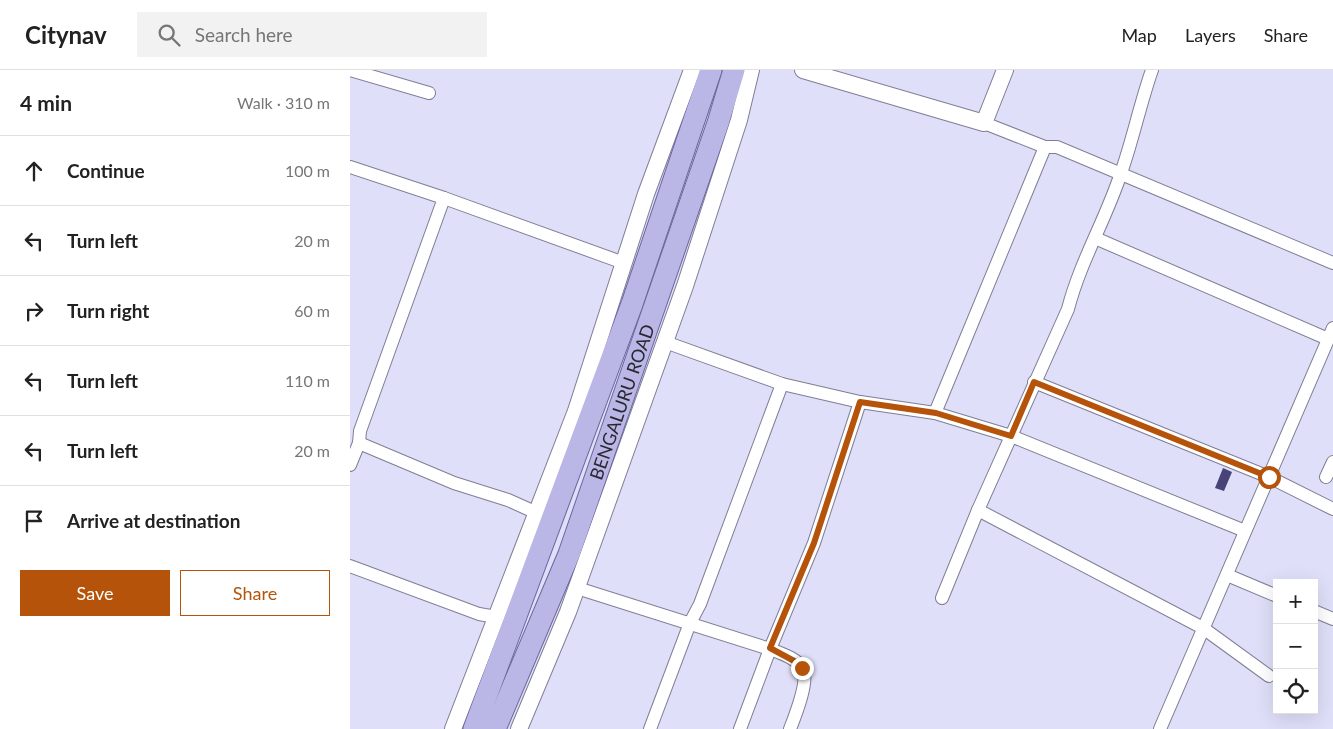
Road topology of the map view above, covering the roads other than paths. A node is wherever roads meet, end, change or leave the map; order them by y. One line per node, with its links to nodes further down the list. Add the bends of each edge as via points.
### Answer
1 (350, 70): 9 (street)
2 (692, 70): 16 (street)
3 (711, 70): 48 (main road, via 632,304)
4 (734, 70): 49 (main road, BENGALURU ROAD, via 569,554)
5 (751, 70): 19 (street, via 739,120)
6 (803, 70): 10 (street)
7 (1005, 70): 10 (street)
8 (1152, 70): 13 (street)
9 (429, 93)
10 (984, 123): 11 (street)
11 (1045, 147): 13 (street, via 1057,147); 23 (street)
12 (350, 167): 14 (street)
13 (1121, 173): 15 (street); 17 (street)
14 (444, 198): 16 (street); 25 (street, via 360,431)
15 (1095, 238): 18 (street); 20 (street, via 1068,309)
16 (624, 263): 32 (street, via 576,411)
17 (1333, 263)
18 (1331, 333): 29 (street)
19 (665, 342): 21 (street); 36 (street)
20 (1034, 382): 24 (street); 29 (street)
21 (782, 384): 22 (street); 42 (street, via 700,604)
22 (860, 402): 23 (street); 44 (street, via 814,543)
23 (936, 413): 24 (street)
24 (1011, 436): 31 (street); 33 (street)
25 (359, 443): 27 (street); 32 (street)
26 (1333, 462): 28 (street)
27 (350, 465)
28 (1326, 476)
29 (1269, 477): 30 (street); 33 (street)
30 (1333, 509)
31 (978, 510): 38 (street); 43 (street)
32 (537, 513): 40 (street)
33 (1245, 531): 35 (street)
34 (350, 566): 40 (street, via 479,614)
35 (1226, 575): 37 (street); 43 (street)
36 (577, 588): 42 (street); 50 (street)
37 (1273, 594)
38 (942, 598)
39 (1318, 613): 41 (street)
40 (496, 617): 47 (street)
41 (1333, 619)
42 (690, 623): 44 (street); 51 (street)
43 (1203, 628): 45 (street); 46 (street)
44 (770, 648): 52 (street); 53 (street, via 796,662 805,677)
45 (1269, 676)
46 (1165, 727)
47 (454, 729)
48 (474, 729)
49 (495, 729)
50 (519, 729)
51 (650, 729)
52 (740, 729)
53 (790, 729)

